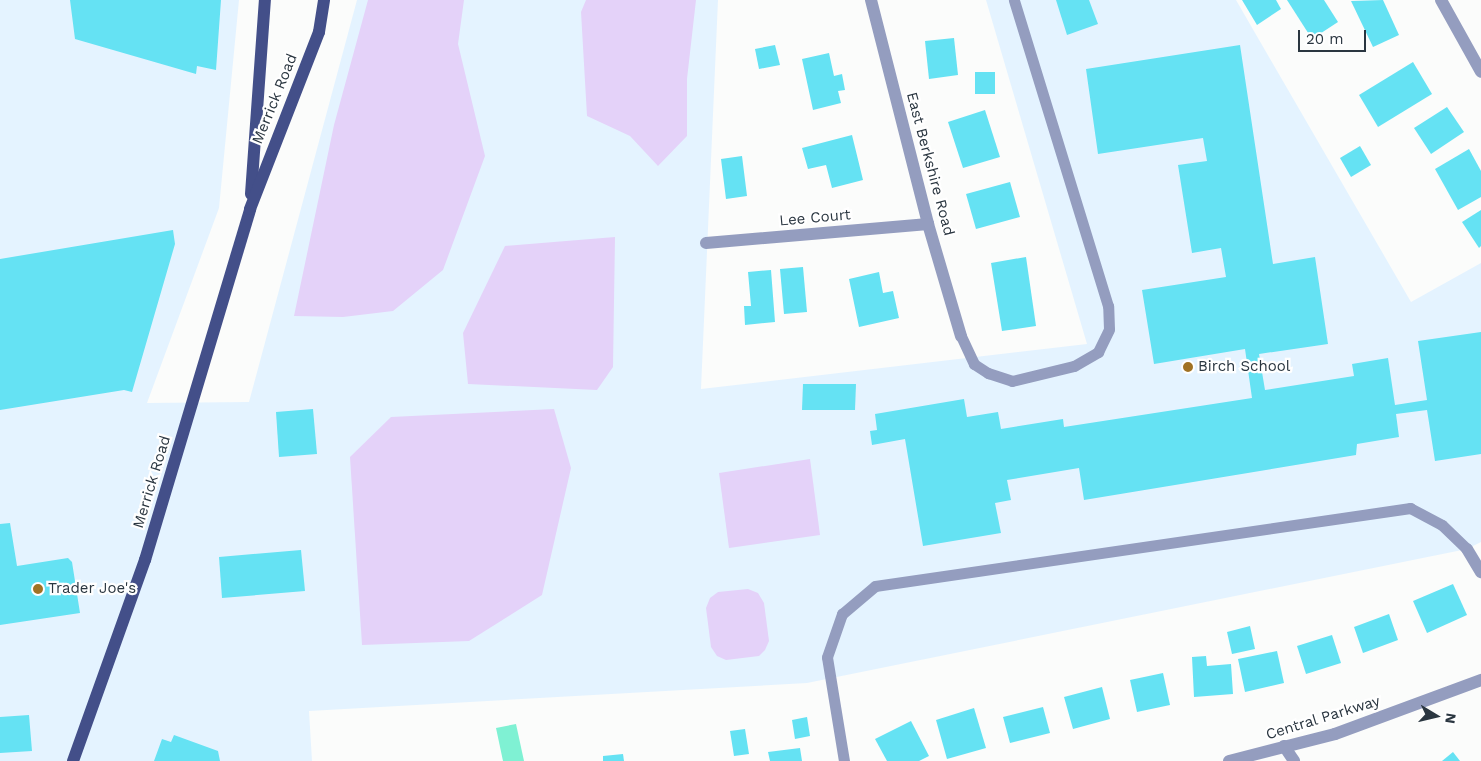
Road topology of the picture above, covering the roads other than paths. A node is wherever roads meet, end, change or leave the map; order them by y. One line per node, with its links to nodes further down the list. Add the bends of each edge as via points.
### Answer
1 (264, 0): 7 (main road, Merrick Road)
2 (324, 0): 7 (main road, Merrick Road, via 319,32)
3 (871, 0): 8 (street, East Berkshire Road)
4 (1014, 0): 10 (lane, via 1108,306 1108,329 1098,352 1074,366 1012,381 988,374 974,364)
5 (1440, 0): 6 (street)
6 (1481, 72)
7 (250, 209): 15 (main road, Merrick Road, via 150,546)
8 (928, 224): 9 (street, Lee Court); 10 (street, East Berkshire Road)
9 (706, 243)
10 (961, 336)
11 (1467, 550): 12 (street); 16 (lane, via 1442,525 1410,508 875,586 842,614 827,657)
12 (1481, 572)
13 (1481, 680): 14 (street, Central Parkway, via 1335,734)
14 (1284, 746): 17 (street, Central Parkway); 18 (street)
15 (73, 761)
16 (844, 761)
17 (1229, 761)
18 (1294, 761)

